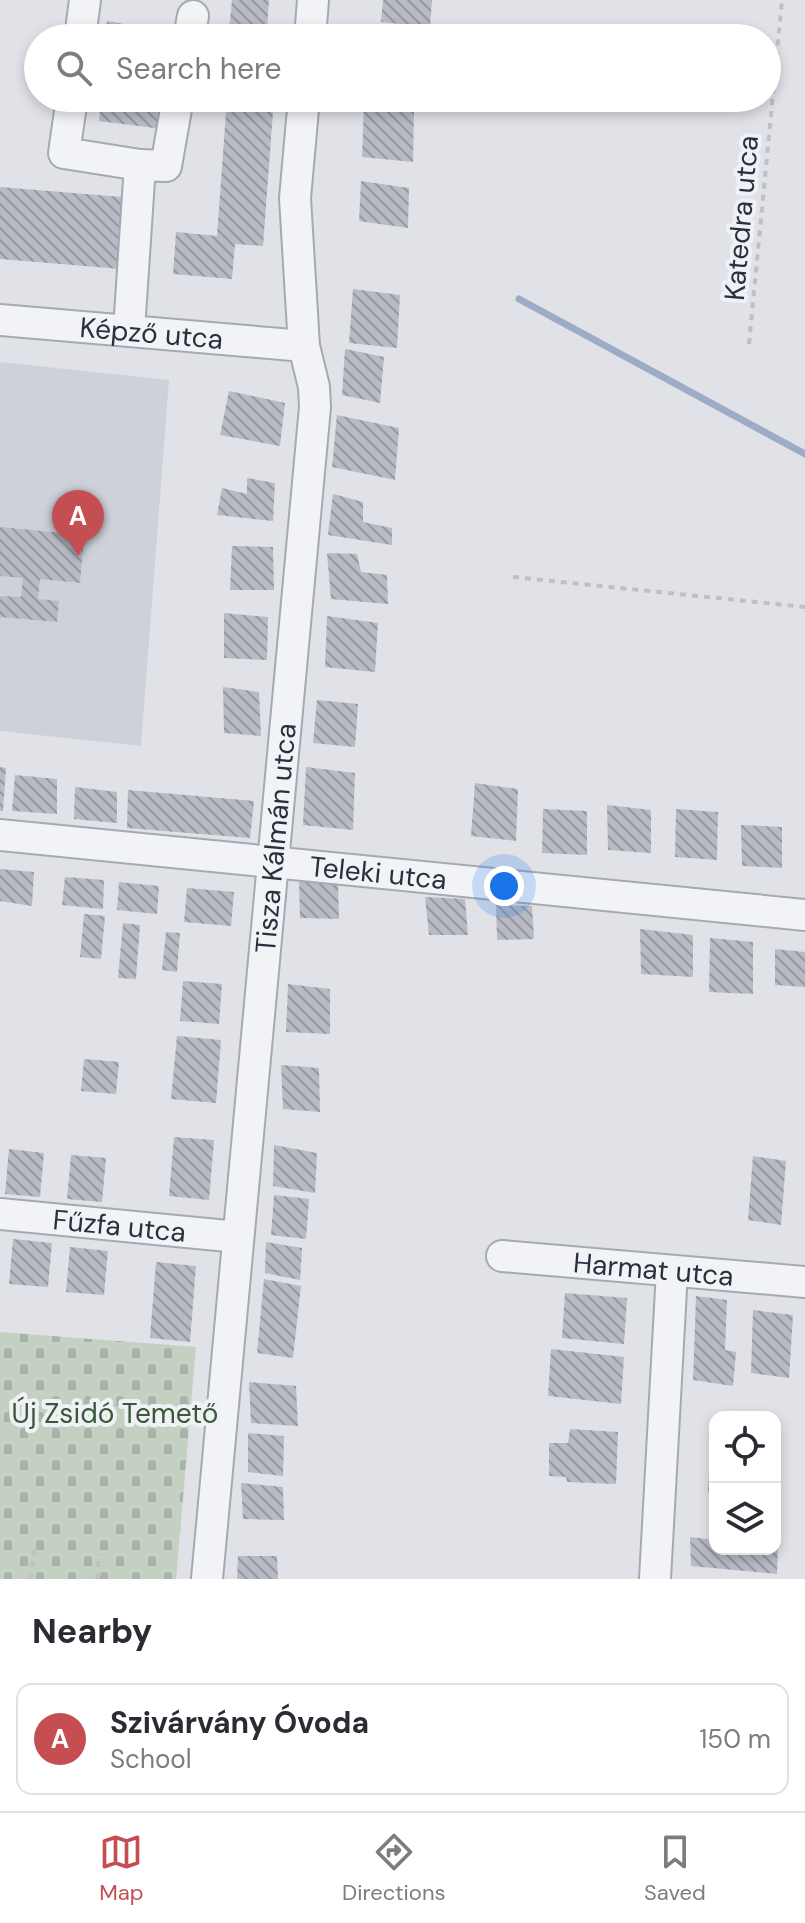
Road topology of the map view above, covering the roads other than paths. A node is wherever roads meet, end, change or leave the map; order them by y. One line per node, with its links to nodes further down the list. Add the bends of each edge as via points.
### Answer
1 (85, 0): 3 (street)
2 (313, 0): 4 (street)
3 (82, 24)
4 (311, 24)
5 (70, 112): 8 (street, via 64,153)
6 (176, 112): 8 (street, via 166,166)
7 (303, 112): 11 (street, Tisza Kálmán utca, via 295,198)
8 (140, 165): 10 (street)
9 (0, 320): 10 (street, Képző utca)
10 (129, 330): 11 (street, Képző utca)
11 (304, 346): 13 (street, Tisza Kálmán utca, via 315,407)
12 (0, 835): 13 (street, Teleki utca)
13 (272, 861): 14 (street, Teleki utca); 16 (street, Tisza Kálmán utca)
14 (805, 915)
15 (0, 1214): 16 (street, Fűzfa utca)
16 (238, 1237): 20 (street, Tisza Kálmán utca)
17 (502, 1256): 18 (street, Harmat utca)
18 (672, 1271): 19 (street, Harmat utca); 21 (street)
19 (805, 1282)
20 (207, 1579)
21 (655, 1579)

